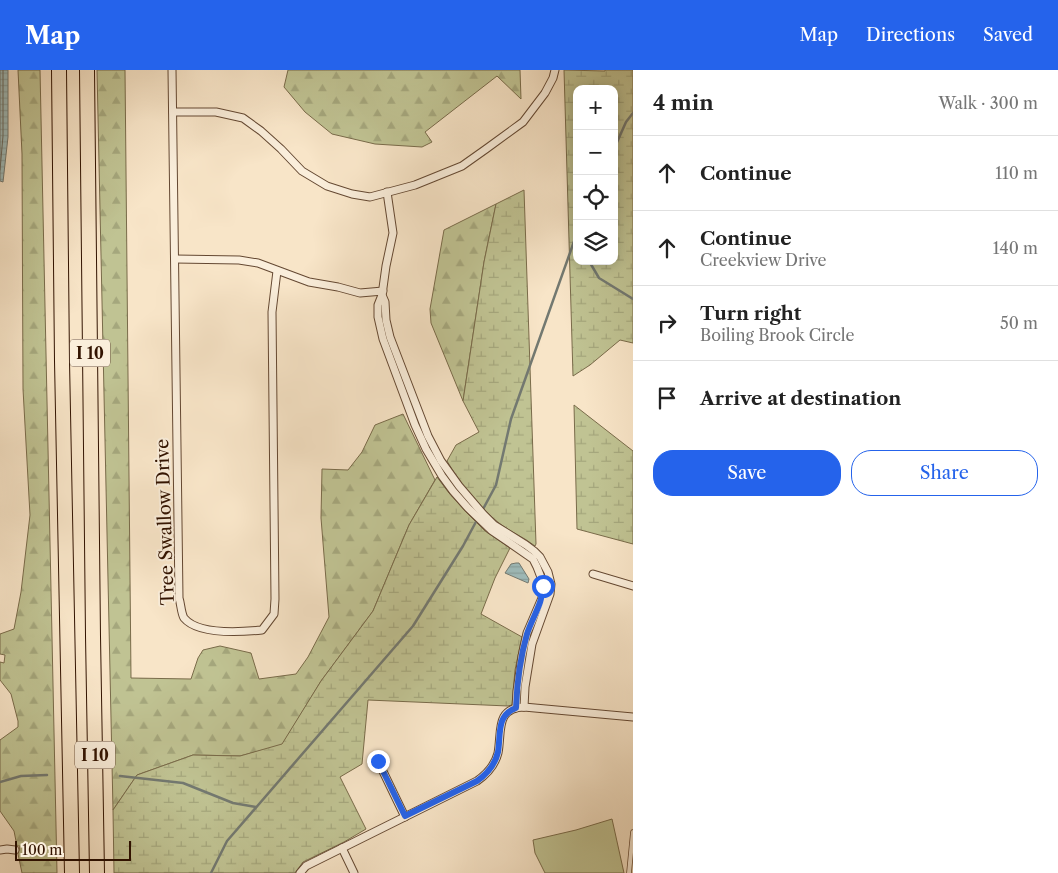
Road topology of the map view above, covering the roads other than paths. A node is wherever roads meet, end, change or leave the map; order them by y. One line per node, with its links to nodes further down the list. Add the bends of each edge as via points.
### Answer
1 (59, 70): 23 (highway, I 10)
2 (87, 70): 24 (highway, I 10)
3 (172, 70): 5 (street, Tree Swallow Drive)
4 (555, 70): 6 (street, via 545,93 523,122 486,150 462,166 415,186)
5 (173, 112): 6 (street, via 216,112 243,118 281,148 302,171 327,186 370,197); 7 (street, Tree Swallow Drive)
6 (387, 192): 9 (street, via 393,233)
7 (175, 259): 8 (street, via 239,260); 8 (street, Tree Swallow Drive, via 179,598 184,617 196,626 212,630 262,630 274,614 272,312)
8 (277, 271): 9 (street, via 308,282 360,293)
9 (383, 293): 10 (street, via 386,320); 11 (street, via 378,317)
10 (396, 351): 11 (street); 12 (street)
11 (388, 353): 12 (street)
12 (411, 402): 15 (street, via 433,446 470,505 492,527 534,551 548,572 550,594 536,620)
13 (593, 574): 14 (street)
14 (633, 586)
15 (520, 707): 16 (street); 18 (street, via 506,712 498,753 484,776)
16 (633, 717)
17 (378, 761): 18 (street)
18 (405, 816): 20 (street)
19 (633, 832): 27 (lane)
20 (342, 848): 25 (street, via 306,866); 26 (street)
21 (0, 850): 22 (street)
22 (15, 850)
23 (72, 873)
24 (97, 873)
25 (300, 873)
26 (354, 873)
27 (629, 873)

